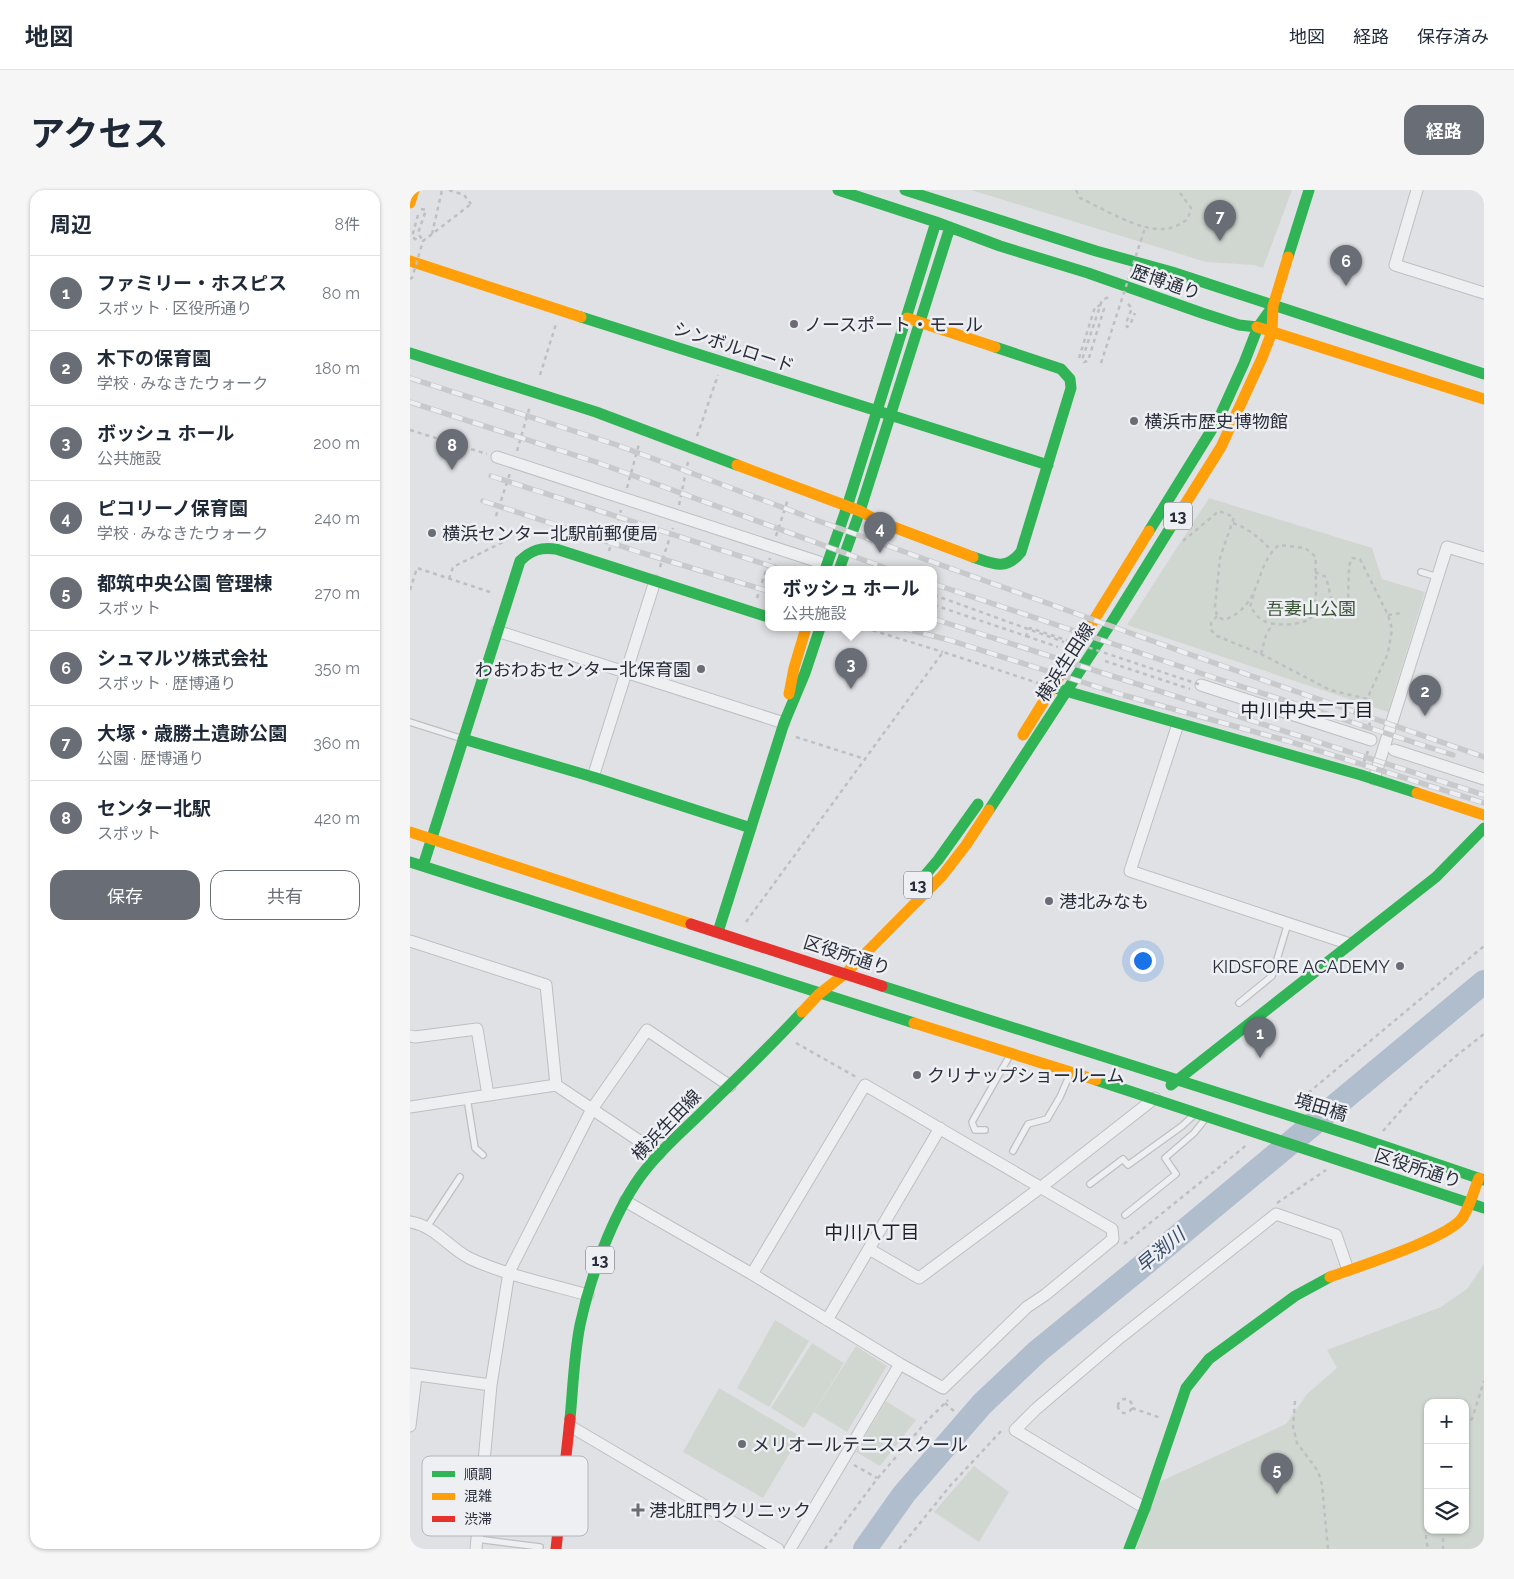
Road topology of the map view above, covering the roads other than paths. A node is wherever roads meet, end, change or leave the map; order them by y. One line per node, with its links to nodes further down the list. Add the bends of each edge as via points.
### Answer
1 (414, 190): 6 (street)
2 (838, 190): 7 (street, 歴博通り)
3 (905, 190): 11 (street, 歴博通り)
4 (1309, 190): 11 (street, 横浜生田線 / 13)
5 (1417, 190): 10 (street, via 1395,265)
6 (410, 203)
7 (936, 222): 8 (street, 歴博通り); 12 (street)
8 (950, 227): 13 (street); 14 (street, 歴博通り, via 1202,313)
9 (410, 261): 19 (street, シンボルロード)
10 (1484, 293)
11 (1273, 306): 14 (street, 横浜生田線 / 13); 15 (street, 横浜生田線 / 13); 17 (street, 歴博通り)
12 (908, 318): 13 (street); 19 (street)
13 (920, 322): 20 (street); 22 (street, via 1068,374 1071,392)
14 (1258, 328): 15 (street, 歴博通り); 37 (street, 横浜生田線 / 13, via 1219,418)
15 (1272, 332): 18 (street, 歴博通り); 38 (street, 横浜生田線 / 13, via 1220,446)
16 (410, 352): 23 (street, via 596,412)
17 (1484, 374)
18 (1484, 400)
19 (876, 411): 20 (street, シンボルロード); 23 (street)
20 (890, 415): 22 (street, シンボルロード); 24 (street)
21 (494, 456): 26 (street)
22 (1048, 465): 24 (street, via 1021,552 1010,564 993,564 880,522)
23 (847, 507): 24 (street); 26 (street)
24 (860, 511): 27 (street)
25 (1484, 558): 29 (street, via 1447,547)
26 (822, 566)
27 (839, 566)
28 (1421, 572): 29 (lane)
29 (1438, 578): 47 (street)
30 (656, 581): 31 (street); 32 (street, via 556,549 536,548 527,552 520,561); 35 (street)
31 (765, 616)
32 (497, 631): 35 (street); 42 (street)
33 (803, 631): 40 (street)
34 (819, 631): 40 (street)
35 (626, 672): 40 (street); 46 (street)
36 (1204, 686): 43 (street)
37 (1053, 687): 38 (street); 44 (street, 横浜生田線 / 13)
38 (1066, 691): 41 (street); 62 (street, 横浜生田線 / 13, via 966,845 942,876)
39 (410, 722): 42 (lane)
40 (784, 723): 51 (street)
41 (1178, 724): 47 (street); 57 (street, via 1130,871)
42 (463, 739): 46 (street); 54 (street)
43 (1371, 740)
44 (1015, 747)
45 (1394, 750): 48 (street)
46 (593, 777): 51 (street)
47 (1374, 779): 50 (street)
48 (1484, 779)
49 (983, 797): 61 (street, 横浜生田線 / 13, via 919,883)
50 (1484, 814)
51 (751, 828): 58 (street)
52 (1484, 828): 60 (street, via 1436,877)
53 (410, 832): 54 (street, 区役所通り)
54 (432, 839): 56 (street); 58 (street, 区役所通り)
55 (410, 862): 56 (street)
56 (423, 866): 63 (street)
57 (1288, 923): 60 (street); 64 (lane, via 1272,976)
58 (718, 932): 61 (street, 区役所通り)
59 (410, 941): 69 (street, via 546,985)
60 (1350, 944): 68 (street)
61 (833, 970): 62 (street, 区役所通り); 63 (street, 横浜生田線 / 13)
62 (846, 973): 63 (street, 横浜生田線 / 13); 68 (street, 区役所通り)
63 (819, 994): 66 (street); 70 (street, 横浜生田線 / 13)
64 (1239, 1003)
65 (410, 1036): 71 (street, via 477,1028)
66 (1012, 1053): 67 (street); 79 (lane, via 972,1122 975,1130)
67 (1070, 1072): 73 (street); 81 (lane, via 1046,1119 1028,1124)
68 (1178, 1080): 73 (street); 76 (street, 区役所通り)
69 (556, 1085): 71 (street); 75 (street)
70 (730, 1086): 75 (street, via 647,1030); 82 (street, 横浜生田線 / 13)
71 (488, 1094): 72 (street)
72 (468, 1098): 74 (street); 83 (lane, via 475,1148)
73 (1155, 1098): 77 (street); 87 (street)
74 (410, 1107)
75 (592, 1109): 82 (street); 96 (street)
76 (1274, 1111): 80 (street, 境田橋)
77 (1202, 1114): 86 (lane, via 1128,1164 1124,1159); 89 (street, 区役所通り); 91 (lane, via 1194,1133 1165,1158 1176,1174)
78 (940, 1128): 87 (street); 94 (street); 97 (street, via 865,1085)
79 (985, 1130)
80 (1357, 1137): 85 (street, 区役所通り)
81 (1013, 1151)
82 (659, 1154): 88 (street, 横浜生田線 / 13)
83 (483, 1155)
84 (460, 1177): 93 (lane)
85 (1482, 1179): 89 (street)
86 (1090, 1184)
87 (1040, 1188): 94 (street, via 919,1278); 100 (street, via 1112,1229 1113,1239 1026,1307 943,1388)
88 (625, 1201): 97 (street); 98 (street, 横浜生田線 / 13)
89 (1469, 1203): 90 (street, 区役所通り); 95 (street, via 1464,1218 1436,1237)
90 (1484, 1208)
91 (1124, 1215)
92 (410, 1222): 93 (street)
93 (427, 1227): 96 (street, via 466,1257)
94 (869, 1249): 99 (street)
95 (1348, 1270): 107 (street, via 1295,1296 1208,1359 1186,1388); 107 (street, via 1336,1235 1276,1214 1117,1340 1015,1430)
96 (510, 1272): 98 (street); 102 (street)
97 (752, 1274): 99 (street)
98 (588, 1295): 104 (street, 横浜生田線 / 13, via 580,1326)
99 (827, 1320): 100 (street)
100 (900, 1364): 113 (street)
101 (413, 1375): 102 (street); 103 (street)
102 (491, 1385): 105 (street)
103 (410, 1426)
104 (570, 1426): 106 (street, 横浜生田線 / 13); 112 (street)
105 (484, 1456)
106 (567, 1456)
107 (1145, 1508): 114 (street)
108 (557, 1536): 111 (street, 横浜生田線 / 13)
109 (476, 1544): 110 (lane)
110 (540, 1547)
111 (556, 1549)
112 (778, 1549)
113 (790, 1549)
114 (1129, 1549)

